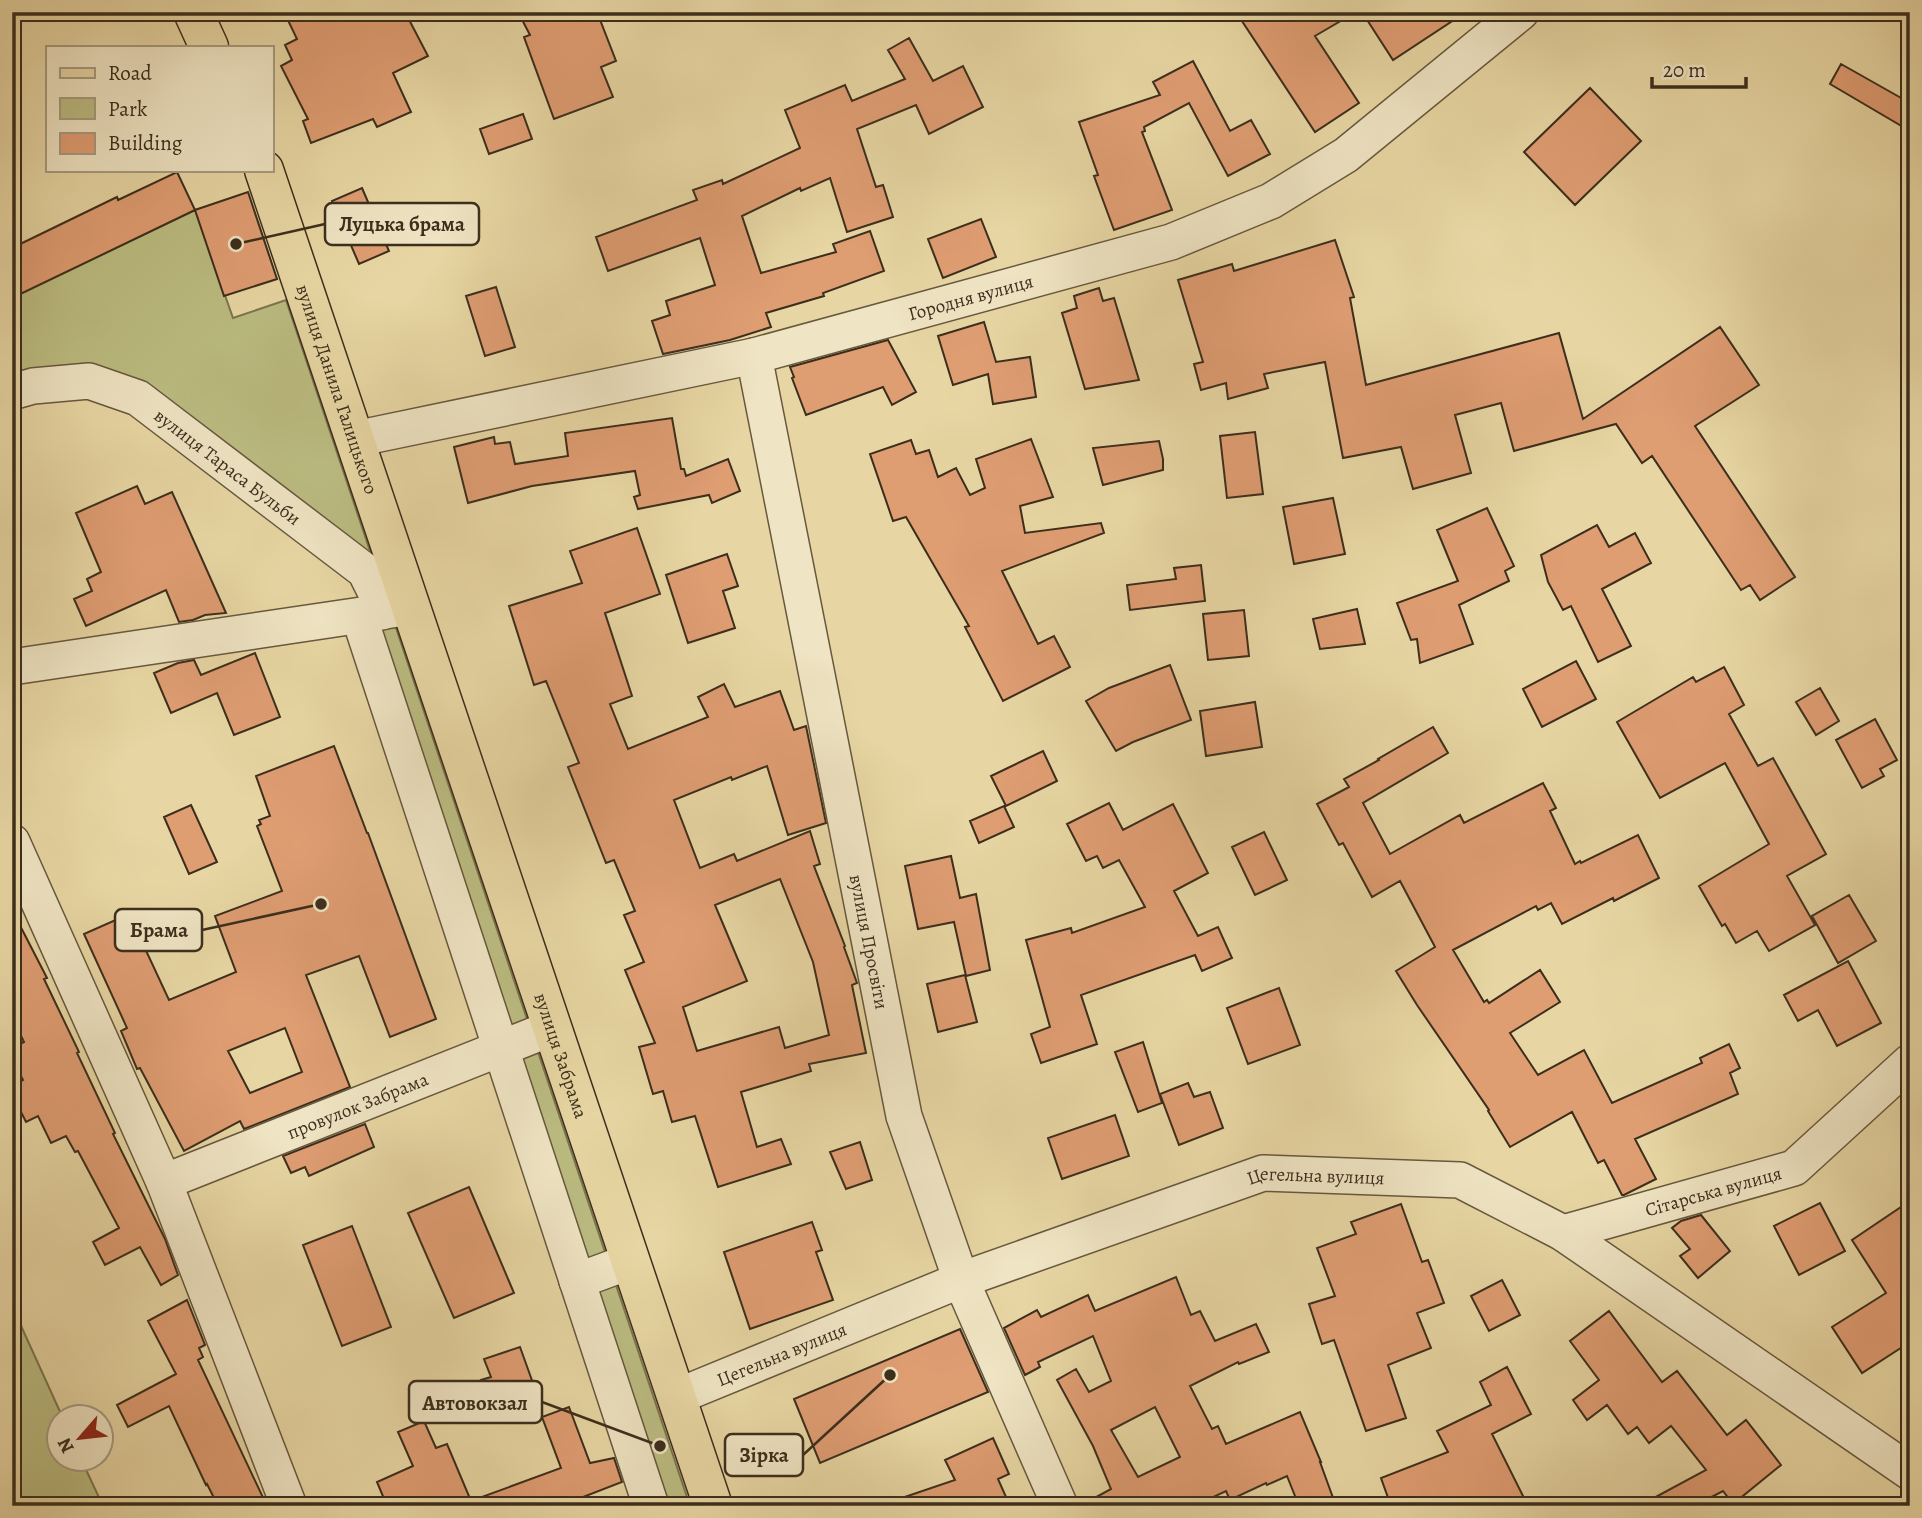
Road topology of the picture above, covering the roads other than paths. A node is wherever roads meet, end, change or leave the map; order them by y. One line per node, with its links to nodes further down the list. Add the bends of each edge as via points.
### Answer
1 (193, 12): 3 (main road)
2 (1521, 12): 5 (street, Городня вулиця, via 1346,155 1271,201 1171,242)
3 (209, 46)
4 (265, 172): 7 (main road, вулиця Данила Галицького)
5 (754, 356): 7 (street, Городня вулиця); 19 (street, вулиця Просвіти, via 904,1116)
6 (12, 392): 8 (street, вулиця Тараса Бульби, via 89,381 138,398 365,571)
7 (355, 439): 8 (main road, вулиця Данила Галицького)
8 (385, 611): 9 (street); 10 (main road, вулиця Забрама); 11 (street, вулиця Тараса Бульби)
9 (12, 667)
10 (471, 785): 11 (street); 13 (main road, вулиця Забрама)
11 (420, 802): 14 (street, вулиця Тараса Бульби)
12 (12, 842): 16 (street)
13 (552, 1028): 14 (street, провулок Забрама); 18 (main road, вулиця Забрама)
14 (500, 1048): 16 (street, провулок Забрама); 20 (street, вулиця Тараса Бульби)
15 (1910, 1062): 17 (street, Сітарська вулиця, via 1794,1168)
16 (164, 1182): 23 (street)
17 (1563, 1233): 19 (street, Цегельна вулиця, via 1461,1180 1263,1173); 22 (street, Цегельна вулиця)
18 (631, 1261): 20 (street); 21 (main road, вулиця Забрама)
19 (961, 1280): 21 (street, Цегельна вулиця); 26 (street, вулиця Просвіти)
20 (577, 1281): 24 (street, вулиця Тараса Бульби)
21 (676, 1397): 25 (main road, вулиця Забрама)
22 (1910, 1472)
23 (289, 1506)
24 (651, 1506)
25 (713, 1506)
26 (1060, 1506)

